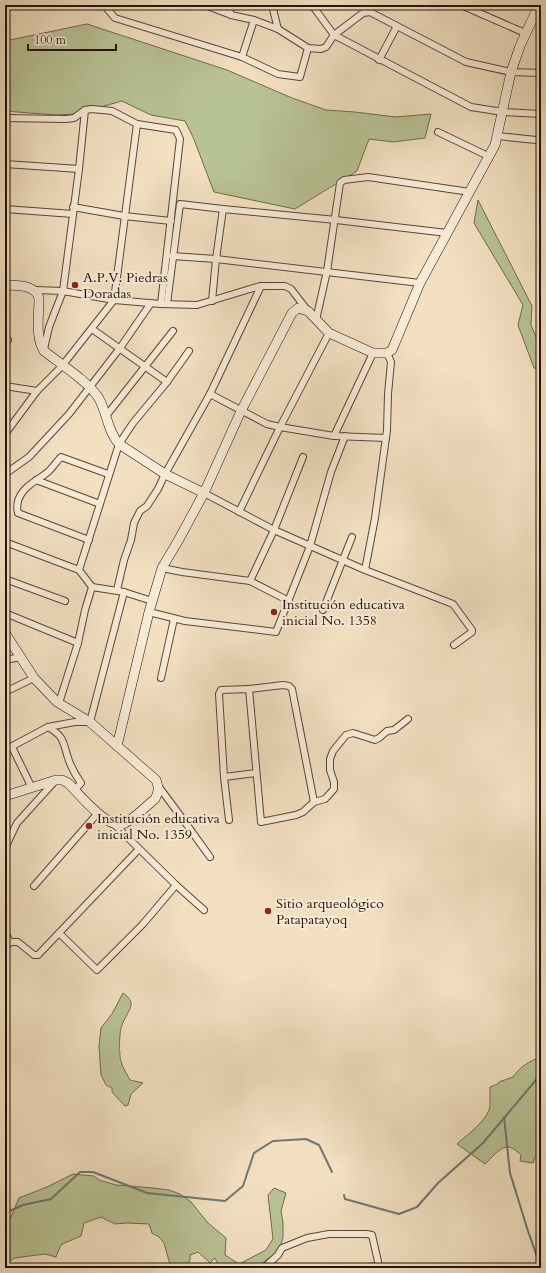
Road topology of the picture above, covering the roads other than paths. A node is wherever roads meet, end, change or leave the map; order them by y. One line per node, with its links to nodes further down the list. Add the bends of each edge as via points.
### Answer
1 (7, 5): 9 (street)
2 (104, 5): 17 (street, via 115,18)
3 (205, 5): 10 (street)
4 (228, 5): 10 (street)
5 (272, 5): 13 (street)
6 (312, 5): 15 (street)
7 (461, 5): 14 (street)
8 (539, 5): 14 (street)
9 (5, 10)
10 (231, 15): 11 (street)
11 (254, 20): 13 (street); 17 (street)
12 (397, 26): 15 (street, via 370,12 363,13); 18 (street); 19 (street, via 466,62)
13 (278, 30): 16 (street)
14 (525, 34): 19 (street)
15 (334, 35): 16 (street, via 326,47); 18 (street)
16 (308, 48): 17 (street, via 300,77 278,74)
17 (242, 57)
18 (379, 60): 22 (street, via 471,107)
19 (511, 72): 20 (street); 22 (street)
20 (541, 73)
21 (85, 110): 24 (street, via 74,118 66,119); 25 (street, via 112,111); 31 (street)
22 (503, 112): 23 (street); 27 (street)
23 (541, 114)
24 (5, 118)
25 (137, 124): 37 (street); 39 (street, via 176,130 180,139)
26 (438, 132): 29 (street)
27 (497, 136): 28 (street); 29 (street)
28 (536, 140)
29 (488, 156): 32 (street)
30 (5, 164): 31 (street)
31 (79, 169): 33 (street)
32 (470, 192): 38 (street, via 368,177 344,180 340,183); 40 (street)
33 (73, 207): 36 (street); 37 (street)
34 (5, 209): 36 (street)
35 (223, 209): 38 (street); 41 (street, via 180,204); 42 (street)
36 (73, 214): 48 (street)
37 (124, 216): 39 (street); 49 (street)
38 (336, 220): 40 (street); 43 (street)
39 (171, 222): 52 (street)
40 (447, 233): 44 (street)
41 (172, 256): 42 (street); 52 (street)
42 (216, 259): 43 (street); 50 (street)
43 (327, 272): 44 (street); 54 (street)
44 (420, 283): 62 (street, via 392,350)
45 (5, 285): 47 (street, via 30,287)
46 (261, 286): 50 (street); 53 (street, via 285,286 291,289); 69 (street)
47 (35, 290): 48 (street); 59 (street, via 39,298 38,326)
48 (62, 291): 49 (street); 59 (street, via 49,327)
49 (114, 300): 51 (street); 55 (street)
50 (212, 301): 52 (street, via 198,305)
51 (151, 303): 52 (street); 58 (street)
52 (164, 304)
53 (308, 311): 54 (street); 70 (street, via 298,308 292,313)
54 (316, 320): 57 (street)
55 (92, 329): 58 (street); 63 (street)
56 (174, 331): 64 (street)
57 (329, 333): 61 (street); 72 (street)
58 (120, 348): 64 (street); 67 (street)
59 (44, 351): 63 (street)
60 (189, 351): 65 (street)
61 (373, 353): 62 (street); 74 (street)
62 (387, 353): 76 (street, via 390,362)
63 (62, 366): 67 (street); 68 (street)
64 (145, 367): 65 (street); 71 (street)
65 (167, 382): 77 (street)
66 (5, 386): 68 (street)
67 (90, 386): 71 (street, via 98,396); 79 (street, via 43,444 29,458)
68 (37, 391): 73 (street)
69 (210, 394): 70 (street); 81 (street)
70 (241, 411): 72 (street, via 267,424); 83 (street)
71 (106, 416): 77 (street, via 114,438)
72 (280, 427): 74 (street); 85 (street)
73 (6, 431)
74 (334, 436): 75 (street)
75 (345, 436): 76 (street); 90 (street, via 331,472)
76 (386, 438): 94 (street)
77 (119, 444): 80 (street); 81 (street)
78 (303, 457): 86 (street)
79 (5, 474)
80 (108, 474): 82 (street, via 61,457 49,471); 84 (street)
81 (165, 474): 83 (street); 98 (street, via 158,489 134,523)
82 (36, 480): 84 (street); 88 (street, via 21,493 18,513)
83 (204, 493): 85 (street); 92 (street)
84 (100, 504): 88 (street)
85 (239, 512): 86 (street)
86 (274, 530): 90 (street); 96 (street)
87 (352, 537): 91 (street)
88 (89, 540): 93 (street)
89 (5, 542): 93 (street)
90 (310, 546): 91 (street); 102 (street)
91 (342, 560): 94 (street); 103 (street)
92 (162, 568): 96 (street); 101 (street)
93 (79, 570): 97 (street)
94 (365, 570): 109 (street, via 453,604 472,630)
95 (5, 579): 100 (street)
96 (250, 581): 102 (street)
97 (92, 587): 98 (street); 108 (street)
98 (117, 590): 99 (street)
99 (124, 592): 101 (street); 118 (street)
100 (65, 601)
101 (152, 601): 104 (street)
102 (289, 601): 106 (street, via 276,632)
103 (323, 610)
104 (150, 612): 106 (street); 120 (street)
105 (5, 613): 108 (street)
106 (174, 619): 113 (street)
107 (5, 633): 110 (street)
108 (78, 643): 116 (street)
109 (454, 646)
110 (22, 657): 111 (street); 112 (street)
111 (5, 660)
112 (34, 678): 115 (street); 116 (street)
113 (161, 678)
114 (249, 689): 123 (street); 124 (street, via 219,691); 130 (street, via 283,685 292,689)
115 (5, 692)
116 (59, 703): 118 (street)
117 (408, 719): 130 (street, via 375,740 353,733 346,735 330,759 334,789 325,799)
118 (90, 722): 119 (street); 120 (street)
119 (48, 727): 121 (street); 128 (street, via 57,732 64,743 68,758 81,784)
120 (117, 746): 126 (street, via 156,780)
121 (12, 747): 122 (street); 127 (street)
122 (5, 750)
123 (256, 772): 124 (street); 130 (street, via 261,822 296,816)
124 (224, 777): 132 (street)
125 (56, 780): 127 (street); 128 (street, via 68,783); 134 (street, via 17,823)
126 (159, 787): 133 (street, via 158,794 141,811 123,824); 136 (street)
127 (32, 788): 129 (street)
128 (75, 790): 131 (street)
129 (5, 796)
130 (314, 802)
131 (98, 813): 133 (street); 138 (street)
132 (229, 820)
133 (115, 824): 135 (street)
134 (5, 848)
135 (138, 849): 137 (street); 141 (street)
136 (210, 857)
137 (176, 885): 139 (street); 141 (street, via 143,924 97,970)
138 (34, 886)
139 (204, 910)
140 (5, 932): 142 (street)
141 (60, 933): 142 (street, via 34,956 18,942)
142 (10, 942): 143 (street)
143 (5, 948)
144 (381, 1267): 145 (street, via 372,1235 337,1234 307,1238 282,1248); 146 (street)
145 (267, 1268)
146 (358, 1268)

